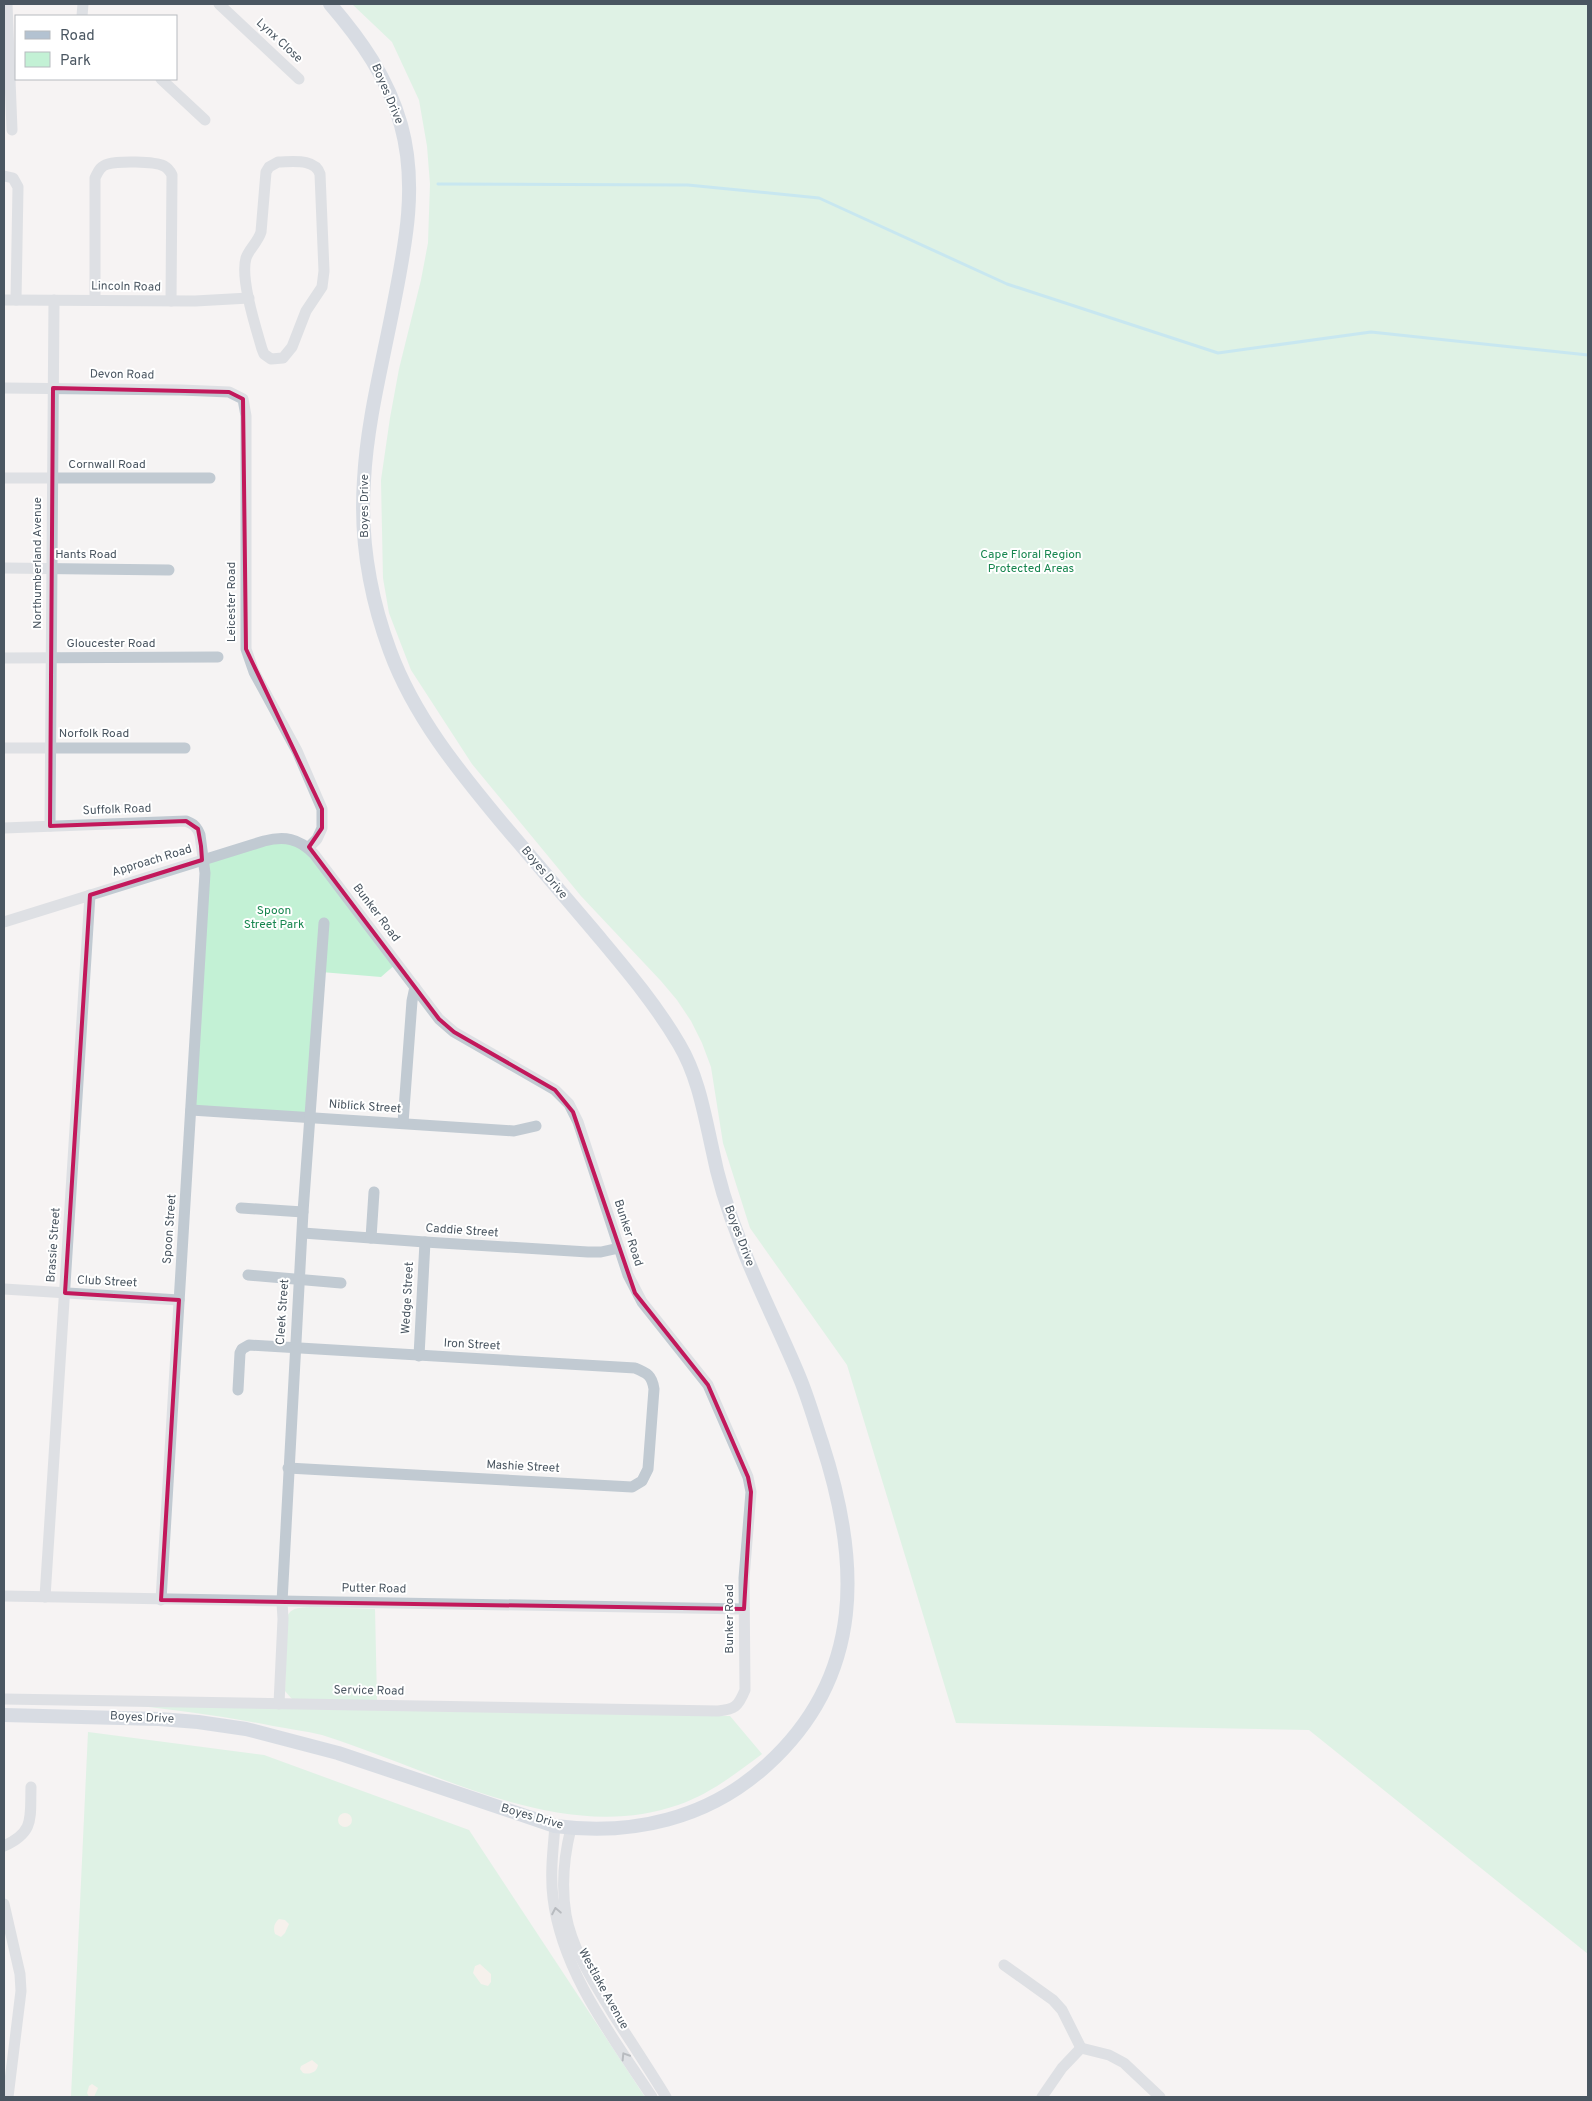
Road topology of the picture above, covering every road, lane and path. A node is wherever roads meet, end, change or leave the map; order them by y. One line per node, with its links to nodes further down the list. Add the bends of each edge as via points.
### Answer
1 (7, 4): 4 (street)
2 (219, 4): 5 (street, Lynx Close)
3 (330, 4): 72 (main road, Boyes Drive, via 359,40 382,77 395,105 409,166 410,202 405,246 372,411 364,483 367,560 380,622 402,680 428,728 473,788 634,979 686,1057 699,1091 718,1176 739,1240 809,1404 835,1485 846,1539 848,1611 838,1652 822,1693 784,1750 755,1776 699,1810 635,1828)
4 (9, 46): 8 (street)
5 (299, 79)
6 (162, 80): 7 (street)
7 (205, 120)
8 (12, 130)
9 (4, 176): 12 (street, via 13,178 18,187)
10 (249, 298): 10 (street, via 264,354 272,359 283,358 292,347 306,311 320,293 323,281 320,174 314,165 278,162 266,172 262,232 245,261); 15 (street, Lincoln Road)
11 (4, 300): 12 (street, Lincoln Road)
12 (16, 300): 13 (street, Lincoln Road)
13 (54, 300): 14 (street, Lincoln Road); 17 (street, Northumberland Avenue)
14 (95, 300): 15 (street, Lincoln Road); 15 (street, via 95,178 100,168 116,162 159,164 172,175)
15 (171, 301)
16 (4, 388): 17 (street, Devon Road)
17 (53, 388): 18 (street, Devon Road, via 229,392); 20 (street, Northumberland Avenue)
18 (240, 396): 33 (street, Leicester Road, via 246,406 246,650 322,809 322,828)
19 (4, 478): 20 (street, Cornwall Road)
20 (53, 478): 21 (street, Cornwall Road); 23 (street, Northumberland Avenue)
21 (210, 478)
22 (4, 568): 23 (street, Hants Road)
23 (52, 569): 24 (street, Hants Road); 27 (street, Northumberland Avenue)
24 (169, 570)
25 (218, 657): 27 (street, Gloucester Road)
26 (4, 658): 27 (street, Gloucester Road)
27 (52, 658): 29 (street, Northumberland Avenue)
28 (4, 748): 29 (street, Norfolk Road)
29 (51, 748): 30 (street, Norfolk Road); 31 (street, Northumberland Avenue)
30 (185, 748)
31 (50, 826): 32 (street, Suffolk Road); 34 (street, Suffolk Road, via 186,821 198,829)
32 (4, 828)
33 (308, 848): 34 (street, Approach Road, via 296,840 279,838); 38 (street, Bunker Road)
34 (202, 860): 35 (street, Approach Road); 39 (street, Spoon Street, via 205,873)
35 (90, 895): 36 (street, Approach Road); 54 (street, Brassie Street)
36 (4, 922)
37 (324, 923): 40 (street, Cleek Street)
38 (415, 987): 41 (street); 49 (street, Bunker Road, via 446,1026 564,1098 578,1122)
39 (191, 1110): 40 (street, Niblick Street); 55 (street, Spoon Street)
40 (310, 1117): 41 (street, Niblick Street); 45 (street, Cleek Street)
41 (403, 1123): 42 (street, Niblick Street, via 514,1131)
42 (536, 1126)
43 (374, 1192): 47 (street)
44 (241, 1208): 45 (street)
45 (302, 1212): 46 (street, Cleek Street)
46 (303, 1232): 47 (street, Caddie Street); 51 (street, Cleek Street)
47 (371, 1238): 48 (street, Caddie Street)
48 (425, 1242): 49 (street, Caddie Street, via 598,1252); 57 (street, Wedge Street)
49 (619, 1248): 65 (street, Bunker Road, via 642,1302 708,1385 748,1477)
50 (248, 1275): 51 (street)
51 (299, 1280): 52 (street); 56 (street, Cleek Street)
52 (341, 1283)
53 (4, 1289): 54 (street, Club Street)
54 (65, 1293): 55 (street, Club Street); 62 (street, Brassie Street)
55 (180, 1300): 63 (street, Spoon Street)
56 (294, 1347): 57 (street, Iron Street); 59 (street, Iron Street, via 249,1346 242,1349); 60 (street, Cleek Street)
57 (419, 1356): 58 (street, Iron Street, via 635,1368)
58 (647, 1373): 60 (street, Mashie Street, via 654,1389 648,1469 642,1481 632,1487)
59 (238, 1390)
60 (288, 1468): 64 (street, Cleek Street)
61 (4, 1596): 62 (street, Putter Road)
62 (46, 1597): 63 (street, Putter Road)
63 (161, 1600): 64 (street, Putter Road)
64 (282, 1602): 65 (street, Putter Road); 67 (street, Cleek Street)
65 (744, 1609): 68 (street, Bunker Road, via 745,1690)
66 (4, 1699): 67 (street, Service Road)
67 (279, 1704): 68 (street, Service Road, via 718,1711)
68 (734, 1708)
69 (4, 1715): 71 (main road, Boyes Drive, via 158,1719 246,1729 338,1753)
70 (31, 1787): 73 (street, via 28,1828 18,1839)
71 (555, 1826): 72 (main road, Boyes Drive); 78 (street, Westlake Avenue, one-way to 71, via 579,1980 564,1946 553,1898 551,1868)
72 (571, 1828): 79 (street, Westlake Avenue, via 564,1870 566,1916 574,1940 598,1989)
73 (4, 1846)
74 (4, 1904): 77 (street, via 21,1991)
75 (1004, 1965): 76 (street, via 1053,2000 1062,2010)
76 (1081, 2048): 80 (street); 81 (street, via 1124,2062)
77 (8, 2097)
78 (652, 2097)
79 (666, 2097)
80 (1042, 2097)
81 (1160, 2097)

